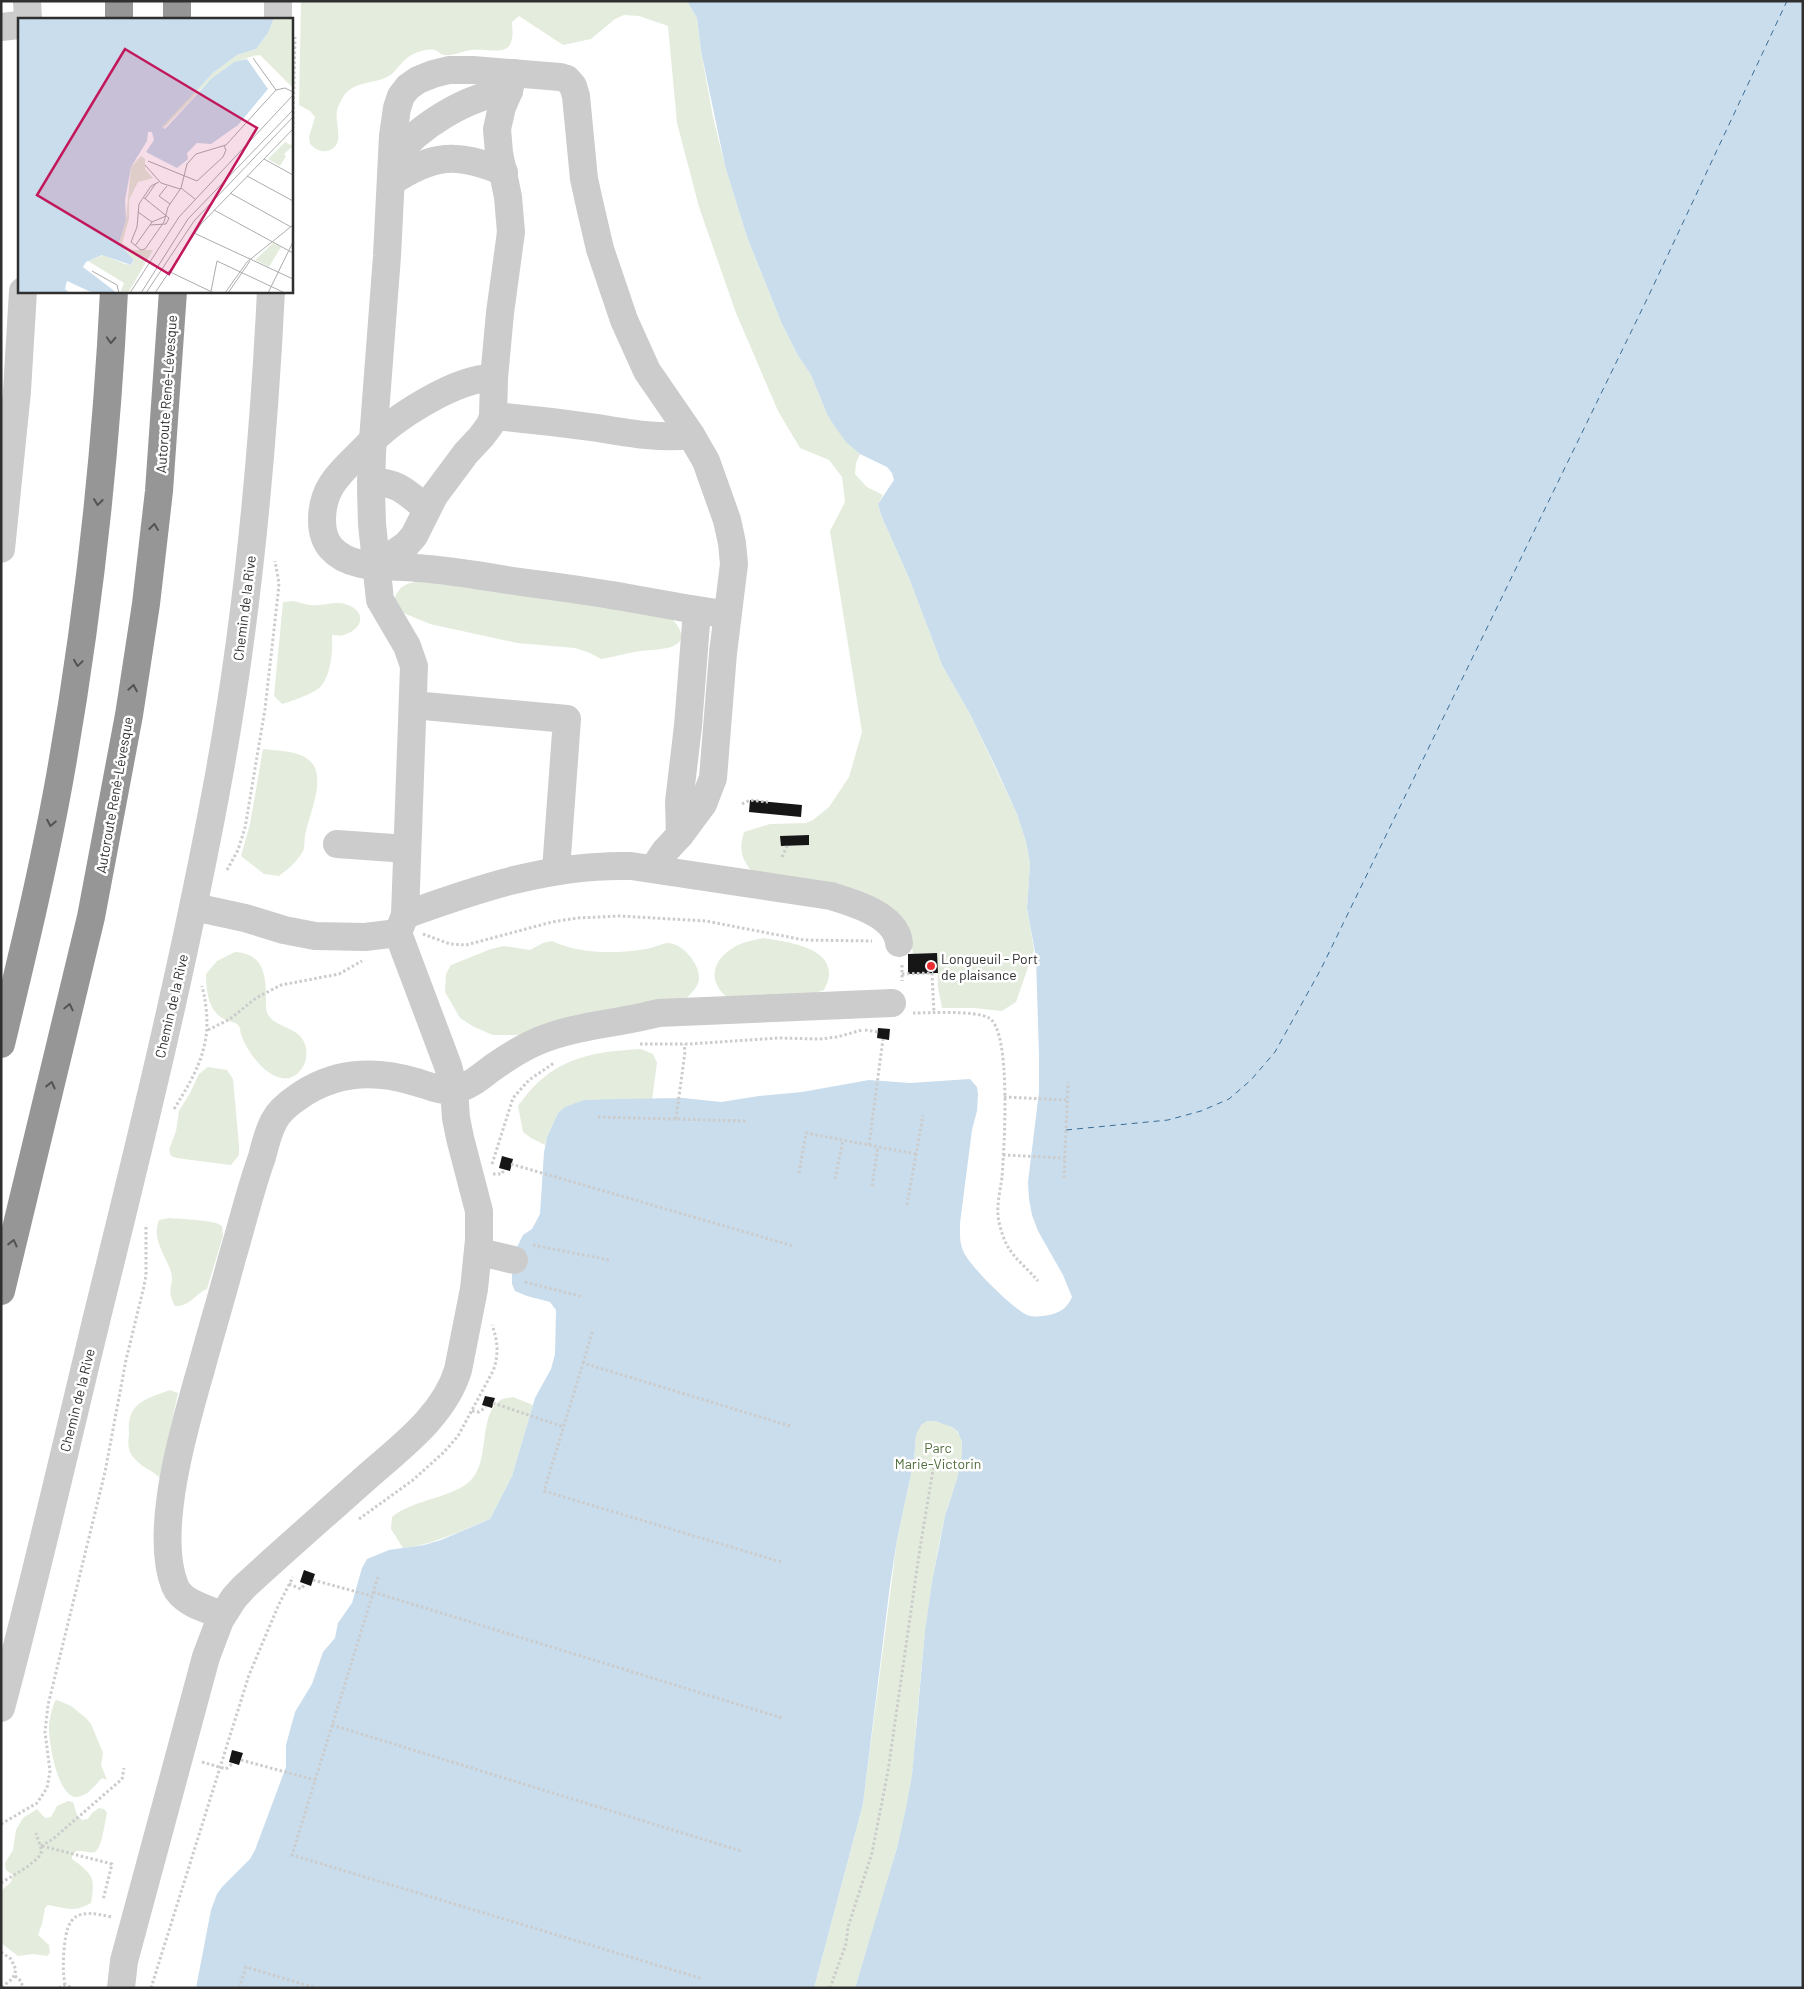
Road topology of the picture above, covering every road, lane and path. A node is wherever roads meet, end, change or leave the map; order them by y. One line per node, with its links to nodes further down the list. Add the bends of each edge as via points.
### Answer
1 (27, 1): 5 (street)
2 (119, 1): 6 (highway)
3 (177, 1): 7 (highway)
4 (278, 1): 8 (street)
5 (28, 18)
6 (119, 18)
7 (177, 18)
8 (283, 18)
9 (18, 25): 10 (street)
10 (1, 27)
11 (511, 82): 12 (street, via 436,121 410,140); 12 (street, via 449,70 418,80 408,87 397,108); 13 (street, via 497,129); 20 (street, via 560,77 568,79 573,86 584,179 609,279 640,358)
12 (392, 171): 13 (street, via 435,160 472,160); 21 (street)
13 (504, 172): 18 (street, via 511,232)
14 (23, 292): 24 (street, via 17,392)
15 (114, 292): 50 (highway, one-way to 50, via 101,481 78,668 48,837)
16 (173, 292): 84 (highway, Autoroute René-Lévesque, one-way to 16, via 91,917 129,715 158,501)
17 (271, 292): 38 (street, Chemin de la Rive, via 258,494 242,626 220,772)
18 (494, 378): 19 (street); 21 (street, via 475,379 458,386 406,413)
19 (493, 416): 20 (street, via 649,435); 23 (street, via 490,426 445,479)
20 (691, 435): 27 (street, via 706,461 732,543 734,564)
21 (373, 440): 22 (street); 25 (street, via 326,493 322,529 324,538 338,555 359,564)
22 (371, 481): 23 (street, via 393,484); 25 (street)
23 (427, 509): 25 (street, via 406,545)
24 (1, 549)
25 (376, 566): 26 (street, via 477,575); 28 (street, via 383,608 411,656)
26 (697, 611): 27 (street); 31 (street, via 679,808)
27 (727, 614): 31 (street, via 713,778 703,804)
28 (413, 705): 34 (street); 37 (street, via 568,719)
29 (768, 802): 30 (path, via 750,800)
30 (742, 804)
31 (680, 835): 36 (street, via 659,860)
32 (337, 844): 34 (street)
33 (787, 846): 35 (path)
34 (407, 849): 39 (street)
35 (782, 857)
36 (657, 868): 37 (street, via 604,865); 40 (street, via 831,896 856,904 887,922 896,933)
37 (556, 870): 39 (street, via 486,886)
38 (194, 907): 39 (street, via 245,918 279,946 311,951 349,938); 104 (street, Chemin de la Rive, via 113,1254)
39 (408, 927): 40 (path, via 450,944 466,945 552,922 620,916 706,921 804,940); 55 (street, via 426,1005)
40 (887, 942)
41 (366, 958): 46 (path, via 339,974 281,985)
42 (200, 980): 46 (path, Chemin de la Rive)
43 (901, 1000): 44 (path); 44 (path, via 902,974 932,973); 55 (street, via 658,1013 538,1041)
44 (934, 1013): 56 (path, via 980,1014 993,1021 1001,1047)
45 (870, 1027): 47 (path)
46 (208, 1030): 58 (path, Chemin de la Rive, via 198,1066)
47 (863, 1030): 48 (path); 52 (path, via 820,1039 778,1038)
48 (878, 1032)
49 (883, 1039): 64 (path)
50 (1, 1044)
51 (636, 1044): 52 (path)
52 (684, 1044): 61 (path)
53 (558, 1060): 67 (path, via 529,1080 513,1098)
54 (1068, 1082): 57 (path)
55 (454, 1090): 80 (street, via 456,1118 479,1211); 103 (street, via 386,1075 349,1075 305,1092 290,1102 274,1121 188,1415 169,1514 169,1560 178,1593)
56 (1004, 1097): 57 (path); 68 (path)
57 (1067, 1100): 69 (path)
58 (172, 1112)
59 (923, 1115): 66 (path)
60 (598, 1117): 61 (path)
61 (676, 1119): 62 (path)
62 (748, 1121)
63 (843, 1140): 64 (path); 73 (path, via 806,1133); 75 (path)
64 (869, 1145): 65 (path)
65 (878, 1147): 66 (path); 76 (path)
66 (916, 1154): 77 (path)
67 (495, 1155)
68 (1002, 1155): 69 (path); 83 (path, via 1000,1226 1009,1250)
69 (1065, 1158): 74 (path)
70 (511, 1164): 79 (path)
71 (504, 1169): 72 (path, via 502,1174)
72 (490, 1173)
73 (799, 1173)
74 (1064, 1178)
75 (835, 1179)
76 (872, 1186)
77 (907, 1205)
78 (147, 1222): 112 (path, via 144,1286 105,1472 48,1705 45,1740 49,1778 37,1803)
79 (793, 1246)
80 (478, 1254): 82 (street); 103 (street, via 458,1370 443,1403 404,1444 244,1587)
81 (608, 1260): 82 (path)
82 (521, 1261): 85 (path)
83 (1038, 1281)
84 (1, 1291)
85 (583, 1297)
86 (490, 1321): 91 (path, via 496,1337 497,1361)
87 (593, 1330): 88 (path)
88 (583, 1363): 92 (path); 93 (path)
89 (493, 1403): 93 (path)
90 (486, 1406): 91 (path, via 479,1412)
91 (472, 1411): 95 (path, via 458,1436 434,1461)
92 (790, 1426)
93 (564, 1427): 96 (path, via 544,1491)
94 (940, 1446): 131 (path, via 936,1452 888,1771 872,1853)
95 (357, 1520)
96 (781, 1562)
97 (294, 1574): 100 (path)
98 (378, 1578): 102 (path)
99 (313, 1580): 102 (path)
100 (290, 1584): 101 (path, via 301,1589); 110 (path, via 249,1675)
101 (305, 1584)
102 (373, 1594): 105 (path); 106 (path)
103 (222, 1615): 127 (street, via 206,1657 179,1754 124,1961)
104 (1, 1708)
105 (782, 1718)
106 (332, 1725): 111 (path); 115 (path)
107 (241, 1760): 111 (path)
108 (233, 1763): 110 (path, via 226,1769)
109 (124, 1768): 114 (path, via 122,1779)
110 (221, 1768): 128 (path)
111 (315, 1780): 121 (path, via 292,1855)
112 (1, 1824)
113 (36, 1833): 114 (path)
114 (41, 1846): 116 (path, via 38,1858); 117 (path, via 112,1864)
115 (741, 1852)
116 (1, 1883)
117 (103, 1900)
118 (103, 1914): 122 (path, via 86,1913 72,1920 67,1927)
119 (1, 1952): 120 (path, via 11,1959)
120 (15, 1976): 123 (path); 124 (path)
121 (703, 1980)
122 (64, 1985): 125 (path); 126 (path)
123 (1, 1988)
124 (23, 1988)
125 (59, 1988)
126 (73, 1988)
127 (121, 1988)
128 (151, 1988)
129 (239, 1988): 130 (path, via 246,1967)
130 (316, 1988)
131 (830, 1988)

